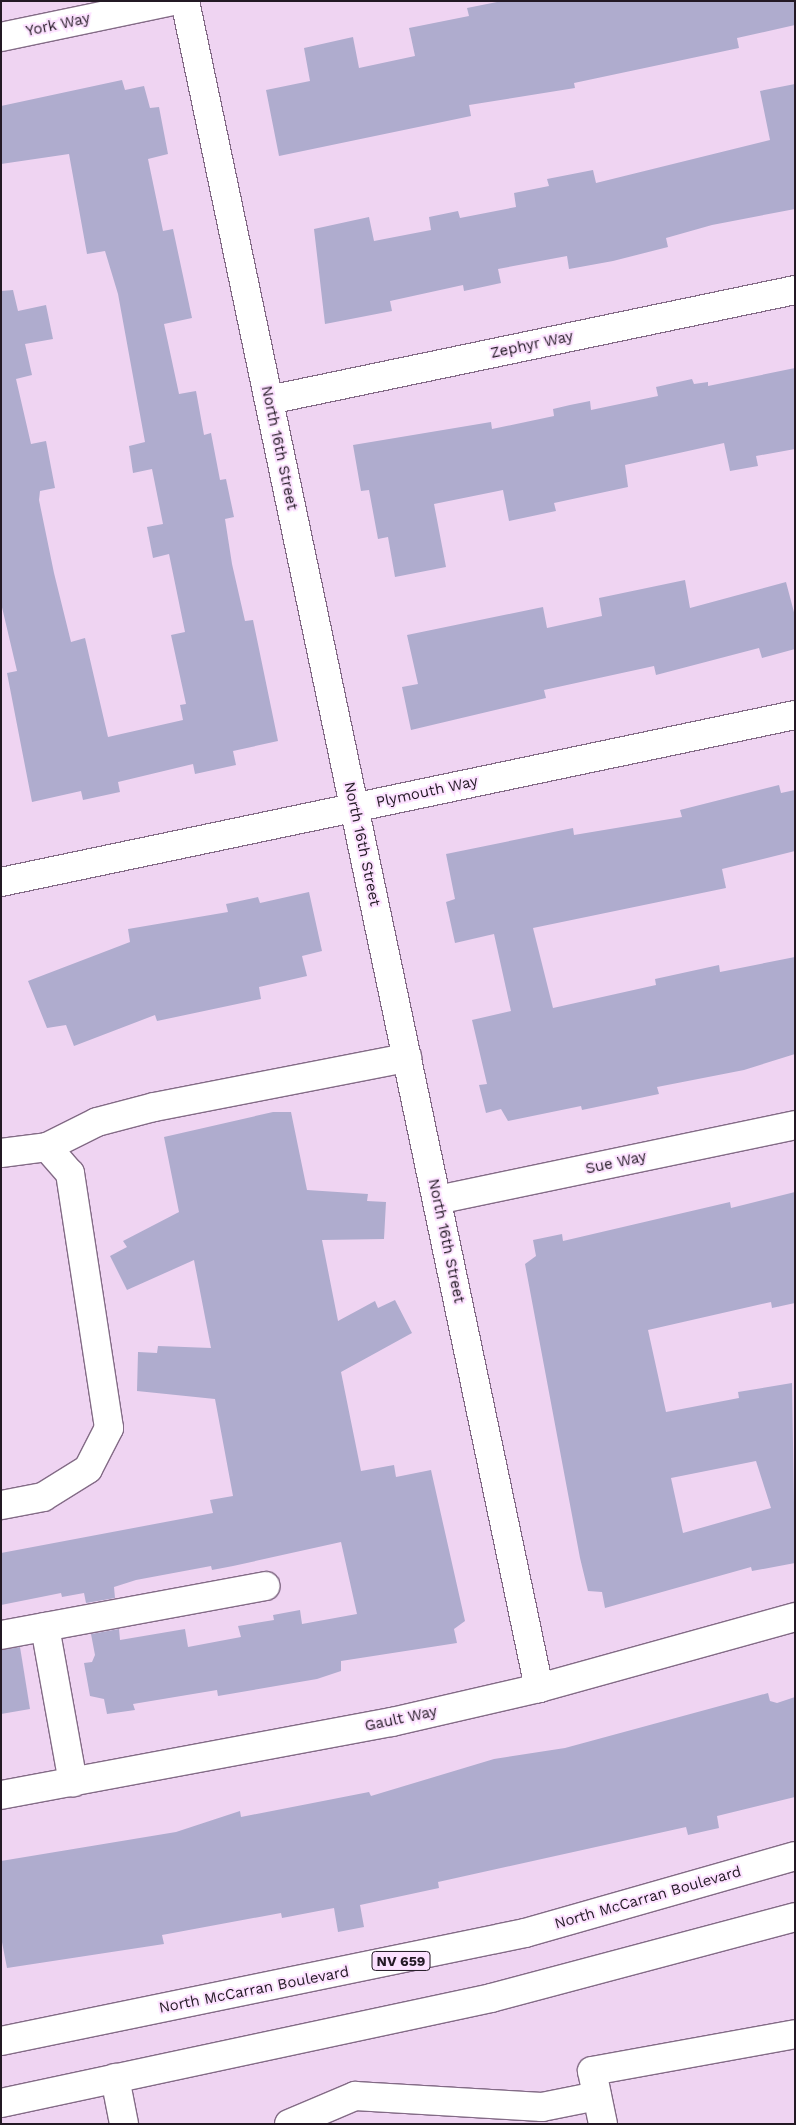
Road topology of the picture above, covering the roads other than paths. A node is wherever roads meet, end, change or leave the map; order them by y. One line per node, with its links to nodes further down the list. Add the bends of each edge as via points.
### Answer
1 (173, 1): 3 (street, York Way)
2 (186, 1): 5 (street, North 16th Street)
3 (1, 37)
4 (795, 290): 5 (street, Zephyr Way)
5 (269, 400): 7 (street, North 16th Street)
6 (795, 715): 7 (street, Plymouth Way)
7 (355, 808): 8 (street, Plymouth Way); 9 (street, North 16th Street)
8 (1, 882)
9 (407, 1058): 11 (street, via 154,1107 97,1122); 13 (street, North 16th Street)
10 (795, 1125): 13 (street, Sue Way)
11 (47, 1147): 12 (street); 14 (street, via 70,1173 109,1428 88,1470 43,1496)
12 (1, 1153)
13 (437, 1200): 19 (street, North 16th Street)
14 (1, 1505)
15 (265, 1586): 17 (street)
16 (795, 1618): 19 (street, Gault Way)
17 (45, 1627): 18 (street); 20 (street)
18 (1, 1635)
19 (539, 1688): 20 (street, Gault Way, via 392,1722)
20 (74, 1782): 21 (street, Gault Way)
21 (1, 1795)
22 (795, 1856): 25 (street, North McCarran Boulevard / NV 659, via 507,1937)
23 (795, 1917): 26 (street, via 492,1998)
24 (795, 2034): 27 (street, via 592,2071)
25 (1, 2041)
26 (115, 2078): 28 (street); 29 (street)
27 (597, 2096): 30 (street, via 542,2107 355,2096); 31 (street)
28 (1, 2103)
29 (124, 2124)
30 (289, 2124)
31 (603, 2124)

